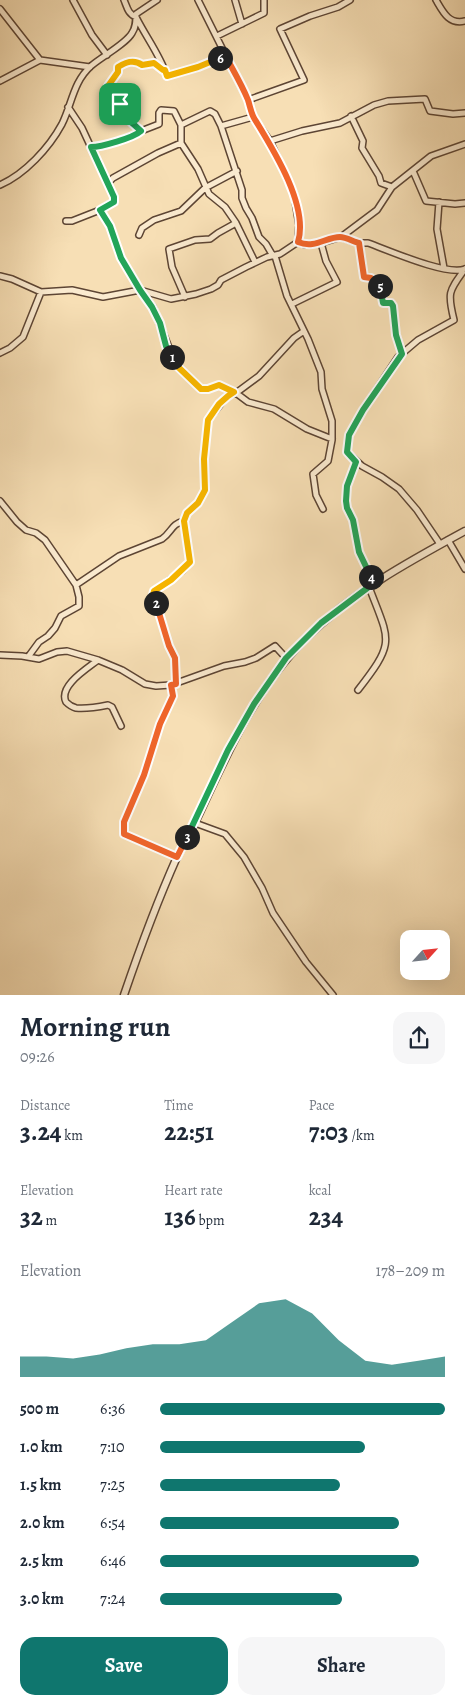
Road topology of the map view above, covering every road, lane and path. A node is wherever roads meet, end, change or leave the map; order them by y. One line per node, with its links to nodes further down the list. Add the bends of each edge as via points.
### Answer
1 (74, 0): 14 (street)
2 (124, 0): 10 (street, via 128,11)
3 (157, 0): 10 (street)
4 (198, 0): 13 (street)
5 (235, 0): 12 (street)
6 (264, 0): 12 (street, via 264,13)
7 (350, 0): 20 (street, via 280,29 304,80)
8 (436, 0): 11 (street, via 451,20)
9 (0, 10): 16 (street)
10 (136, 17): 14 (street, via 127,40); 18 (street)
11 (465, 21)
12 (242, 24): 13 (street)
13 (217, 36): 15 (street)
14 (107, 55): 17 (street)
15 (225, 55): 18 (street, via 167,76); 20 (street)
16 (40, 60): 17 (street); 19 (street)
17 (90, 67): 21 (street, via 76,85)
18 (165, 70): 27 (street, via 154,63 127,63 118,67 108,86 131,122)
19 (0, 81)
20 (248, 100): 24 (street)
21 (68, 107): 31 (street); 35 (street, via 62,124 44,150)
22 (465, 113): 23 (street, via 430,111 425,99 414,99 381,103)
23 (351, 116): 28 (street, via 340,123); 36 (street, via 363,140 362,148 381,183)
24 (253, 117): 26 (street); 28 (street)
25 (181, 125): 26 (street, via 210,111); 27 (street, via 174,111 161,110 159,124); 29 (street)
26 (221, 126): 33 (street)
27 (141, 131): 31 (street)
28 (270, 141): 45 (street, via 294,194)
29 (181, 143): 34 (street); 37 (street)
30 (465, 144): 32 (street, via 431,156)
31 (91, 147): 34 (street)
32 (413, 170): 36 (street); 38 (street, via 426,201)
33 (236, 171): 37 (street); 48 (street, via 246,208 259,237)
34 (108, 183): 40 (street, via 114,202)
35 (0, 185)
36 (392, 187): 44 (street, via 377,210)
37 (205, 188): 42 (street); 43 (street, via 181,211 154,220 142,228)
38 (439, 202): 39 (street); 50 (street, via 437,229)
39 (465, 204)
40 (100, 210): 41 (street); 53 (street, via 110,226 121,258)
41 (66, 221)
42 (236, 223): 49 (street); 55 (street, via 210,239 195,240 169,249 172,266)
43 (139, 235)
44 (341, 237): 46 (street); 47 (street)
45 (298, 242): 46 (street, via 304,245); 48 (street)
46 (321, 243): 56 (street, via 337,282)
47 (359, 243): 50 (street, via 368,243); 59 (street, via 364,277 371,278 380,286 383,303 393,306)
48 (274, 256): 49 (street); 56 (street)
49 (255, 262): 55 (street, via 211,289)
50 (444, 268): 51 (street)
51 (465, 269): 59 (street, via 451,288 454,320 418,340)
52 (0, 276): 54 (street)
53 (140, 290): 54 (street, via 103,297 72,290); 55 (street, via 171,299); 60 (street, via 152,307 174,363 201,389 219,385)
54 (41, 292): 58 (street, via 23,337)
55 (185, 297)
56 (292, 304): 57 (street)
57 (304, 331): 60 (street, via 258,376); 61 (street, via 321,372 322,389 332,421)
58 (0, 353)
59 (402, 354): 62 (street, via 349,435 347,452)
60 (235, 392): 61 (street, via 248,402 274,409 307,429); 65 (street, via 219,404 208,420 205,490)
61 (332, 439): 64 (street, via 328,461 314,474 316,495)
62 (356, 462): 68 (street, via 399,489); 71 (street, via 347,486 346,501)
63 (0, 501): 70 (street, via 26,530 44,540)
64 (323, 509)
65 (184, 521): 70 (street, via 175,523 162,539 118,556); 76 (street, via 190,562 153,595 175,658)
66 (465, 531): 67 (street)
67 (448, 540): 68 (street); 69 (street)
68 (440, 544): 71 (street)
69 (465, 569)
70 (76, 585): 73 (street, via 79,606 61,616 55,628)
71 (371, 585): 74 (street, via 321,623); 77 (street, via 387,641 379,664)
72 (0, 656): 73 (street)
73 (28, 657): 75 (street, via 39,659 67,651)
74 (286, 658): 76 (street, via 274,646 256,658); 79 (street, via 254,704 228,750)
75 (98, 660): 76 (street, via 144,684); 78 (street, via 68,686 65,700 74,708 108,705)
76 (174, 684): 80 (street, via 173,696 124,822 124,834)
77 (358, 690)
78 (121, 726)
79 (195, 823): 80 (street); 82 (street, via 225,834 244,857 277,919 306,962)
80 (177, 857): 81 (street)
81 (124, 995)
82 (334, 995)

